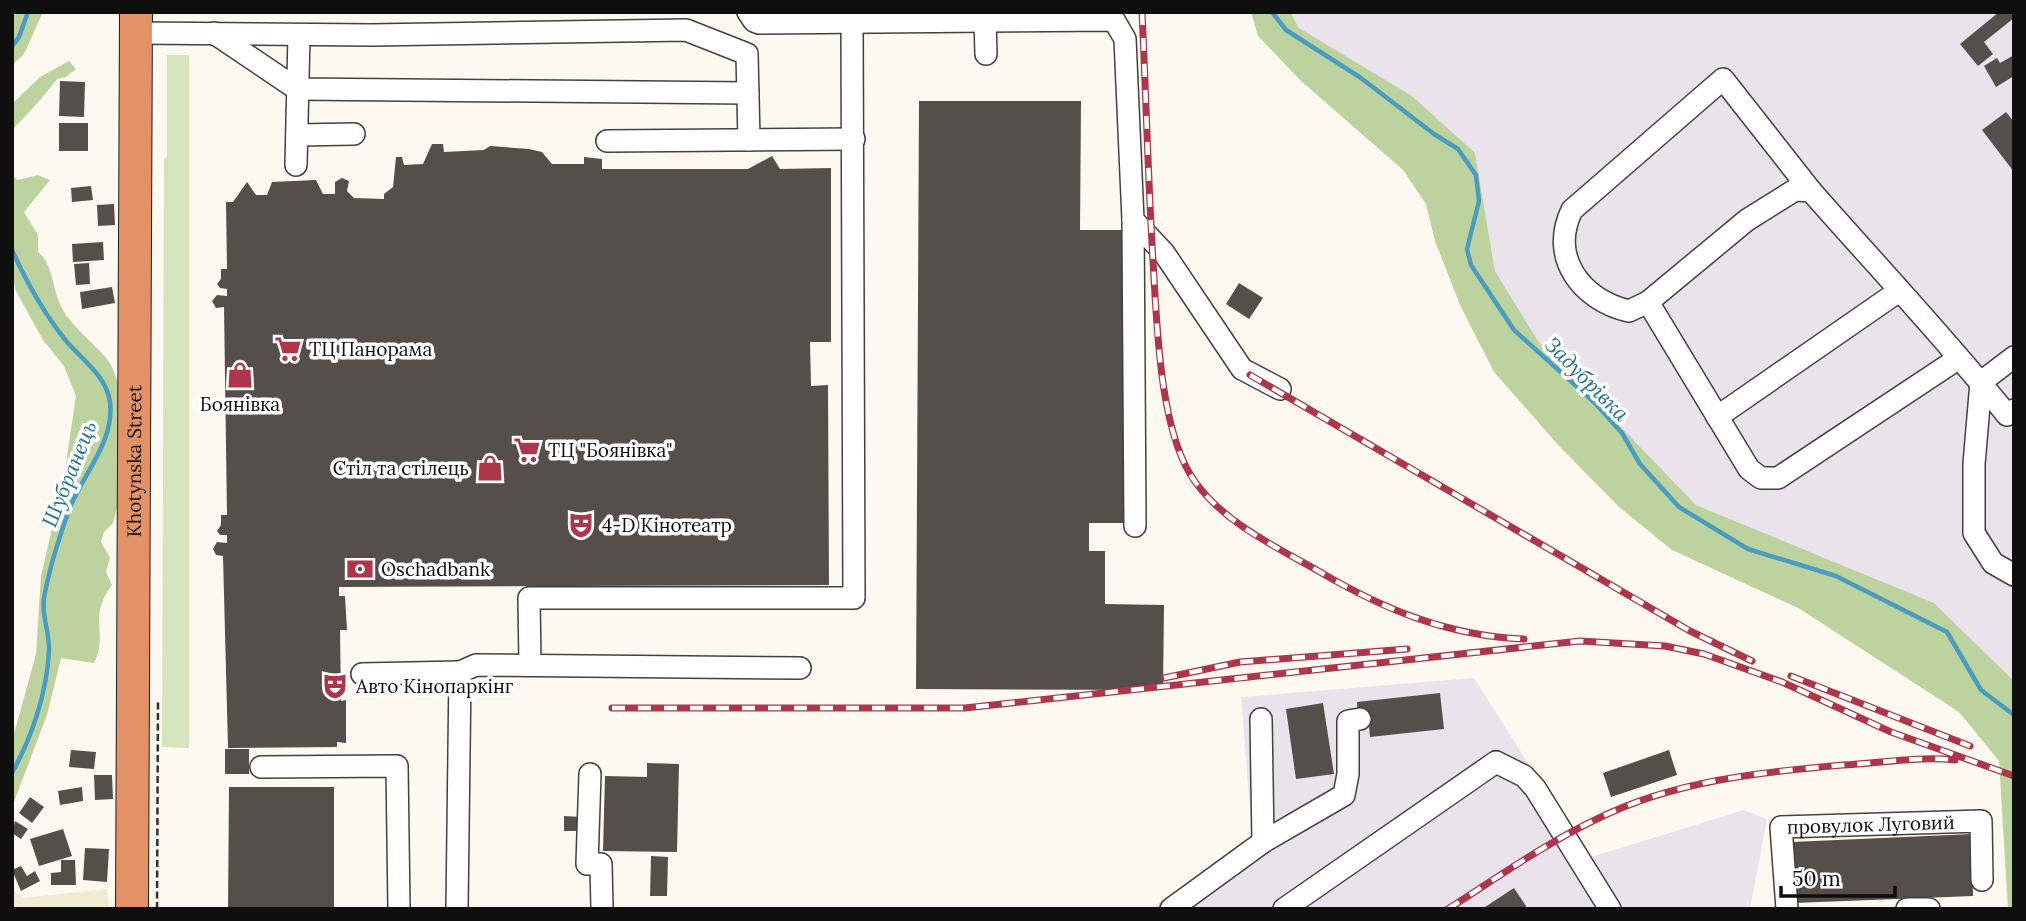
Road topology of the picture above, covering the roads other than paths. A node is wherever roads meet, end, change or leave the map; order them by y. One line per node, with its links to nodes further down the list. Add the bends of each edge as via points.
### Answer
1 (748, 12): 4 (street, via 760,23)
2 (985, 20): 4 (street); 7 (street); 17 (street, via 1114,20 1125,39)
3 (136, 22): 5 (street); 38 (highway, Khotynska Street)
4 (852, 23): 12 (street)
5 (214, 33): 6 (street); 8 (street)
6 (299, 35): 8 (street); 9 (street, via 686,30 747,54)
7 (986, 54)
8 (297, 89): 9 (street); 11 (street)
9 (748, 93): 13 (street)
10 (354, 134): 11 (street)
11 (297, 135): 15 (street)
12 (854, 139): 13 (street); 28 (street, via 855,598 529,598)
13 (749, 140): 14 (street)
14 (607, 141)
15 (296, 165)
16 (1811, 191): 18 (street); 19 (street, via 1795,190 1747,220); 19 (street, via 1723,79 1572,210 1563,227 1562,246 1570,271 1602,301 1629,311)
17 (1133, 219): 23 (street, via 1164,253 1242,369); 26 (street)
18 (1899, 291): 21 (street); 25 (street)
19 (1648, 302): 25 (street)
20 (2014, 357): 22 (street)
21 (1959, 359): 22 (street); 25 (street, via 1778,478 1761,478 1749,470)
22 (1981, 382): 24 (street, via 2007,415); 27 (street, via 1973,464 1974,533 1993,563)
23 (1280, 388)
24 (2014, 410)
25 (1717, 417)
26 (1135, 526)
27 (2014, 575)
28 (530, 665): 29 (street); 30 (street, via 477,664)
29 (800, 668)
30 (460, 672): 31 (street); 40 (street)
31 (362, 674)
32 (1261, 719): 36 (street)
33 (1360, 719): 36 (street, via 1348,722 1344,795)
34 (261, 767): 39 (street, via 397,766)
35 (590, 774): 41 (street, via 587,864 601,864)
36 (1263, 842): 42 (street)
37 (1982, 880): 45 (street, провулок Луговий, via 1981,821 1781,827)
38 (132, 909)
39 (399, 909)
40 (457, 909)
41 (601, 909)
42 (1171, 909)
43 (1284, 909): 44 (street, via 1496,762 1524,776 1535,788)
44 (1610, 909)
45 (1787, 909)
46 (1908, 909): 47 (street)
47 (1929, 909)

